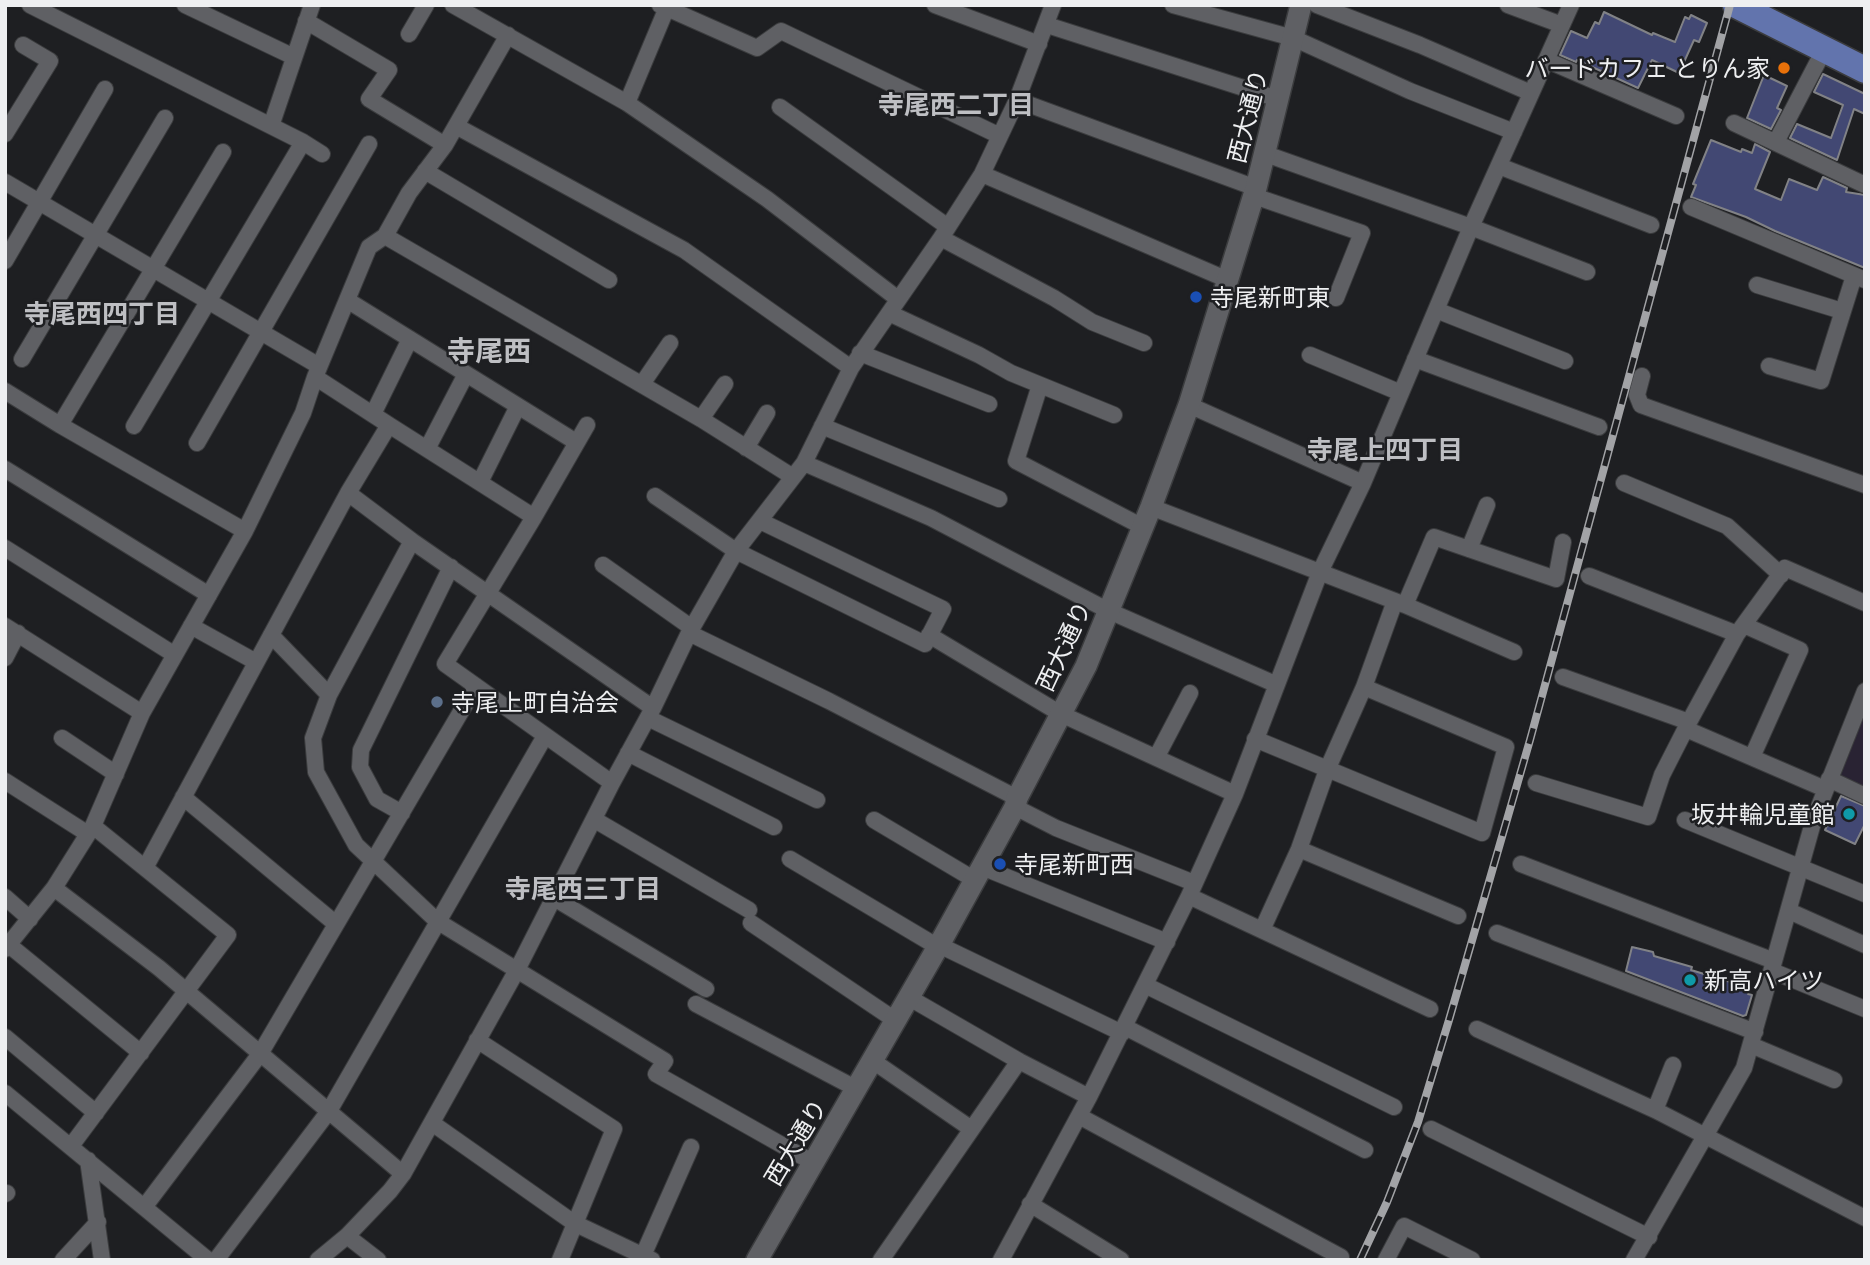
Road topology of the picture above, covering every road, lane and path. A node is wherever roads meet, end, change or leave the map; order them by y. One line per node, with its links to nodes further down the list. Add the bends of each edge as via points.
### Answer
1 (30, 5): 37 (street)
2 (185, 5): 24 (street)
3 (312, 5): 15 (street)
4 (426, 5): 18 (street)
5 (453, 5): 19 (street)
6 (935, 5): 21 (street)
7 (1053, 5): 16 (street)
8 (1172, 5): 20 (street)
9 (1301, 5): 20 (street, 西大通り)
10 (1317, 5): 28 (street)
11 (1508, 5): 17 (street)
12 (1571, 5): 17 (street)
13 (665, 6): 31 (street); 40 (street, via 757,48 781,31)
14 (1744, 7): 23 (main road)
15 (306, 21): 24 (street); 44 (street, via 389,70 369,99)
16 (1047, 25): 21 (street); 29 (street)
17 (1562, 25): 25 (street)
18 (409, 34)
19 (508, 35): 31 (street); 36 (street)
20 (1293, 38): 29 (street, 西大通り); 38 (street)
21 (1039, 44): 30 (street)
22 (23, 45): 39 (street, via 50,61)
23 (1824, 50): 26 (main road); 42 (street)
24 (295, 57): 37 (street)
25 (1546, 60): 28 (street); 33 (street)
26 (1865, 70)
27 (105, 89): 54 (street)
28 (1531, 93): 38 (street)
29 (1278, 99): 46 (street, 西大通り)
30 (1017, 100): 40 (street); 53 (street)
31 (627, 103): 69 (street, via 767,199)
32 (780, 107): 58 (street)
33 (1676, 116)
34 (165, 118): 59 (street)
35 (1734, 123): 42 (street)
36 (456, 125): 44 (street); 85 (street, via 684,250)
37 (271, 126): 41 (street)
38 (1514, 132): 48 (street)
39 (5, 134)
40 (1000, 135): 50 (street)
41 (303, 142): 47 (street); 70 (street)
42 (1776, 142): 52 (street)
43 (369, 144): 75 (street)
44 (444, 145): 49 (street)
45 (223, 152): 62 (street)
46 (1263, 153): 53 (street, 西大通り); 57 (street)
47 (322, 154)
48 (1499, 166): 56 (street); 57 (street)
49 (425, 171): 60 (street); 65 (street)
50 (982, 174): 58 (street); 66 (street)
51 (5, 182): 54 (street)
52 (1865, 185)
53 (1255, 192): 66 (street, 西大通り); 68 (street, via 1362,233)
54 (39, 203): 59 (street); 61 (street)
55 (1691, 207): 64 (street)
56 (1651, 225)
57 (1471, 227): 63 (street); 72 (street)
58 (944, 233): 69 (street); 78 (street, via 1092,323)
59 (98, 234): 62 (street); 81 (street)
60 (385, 236): 71 (street, via 369,247); 89 (street)
61 (5, 261)
62 (153, 269): 70 (street); 101 (street)
63 (1587, 272)
64 (1859, 278): 73 (street)
65 (609, 280)
66 (1228, 280): 95 (street, 西大通り)
67 (1757, 285): 73 (street)
68 (1336, 298)
69 (898, 299): 74 (street)
70 (209, 300): 75 (street); 104 (street)
71 (347, 300): 76 (street); 86 (street)
72 (1436, 310): 82 (street); 83 (street)
73 (1842, 312): 84 (street, via 1821,381)
74 (888, 313): 79 (street); 91 (street)
75 (260, 332): 86 (street); 108 (street)
76 (410, 339): 87 (street); 98 (street)
77 (670, 343): 89 (street)
78 (1144, 343)
79 (860, 353): 85 (street); 94 (street)
80 (1310, 355): 93 (street)
81 (22, 359)
82 (1415, 359): 93 (street); 106 (street)
83 (1565, 362)
84 (1769, 366)
85 (850, 368): 105 (street)
86 (317, 372): 98 (street); 125 (street, via 303,413)
87 (466, 374): 96 (street); 110 (street)
88 (1642, 376): 117 (street, via 1637,395 1641,405)
89 (642, 384): 100 (street)
90 (725, 384): 100 (street)
91 (1040, 385): 99 (street); 123 (street, via 1016,461)
92 (5, 391): 101 (street)
93 (1401, 393): 115 (street)
94 (989, 404)
95 (1189, 405): 115 (street); 123 (street, 西大通り)
96 (518, 406): 107 (street); 114 (street)
97 (767, 413): 109 (street)
98 (373, 414): 102 (street)
99 (1114, 415)
100 (701, 419): 109 (street)
101 (60, 425): 125 (street)
102 (389, 425): 110 (street); 118 (street)
103 (587, 425): 107 (street)
104 (134, 426)
105 (822, 426): 111 (street); 120 (street)
106 (1599, 427)
107 (576, 442): 122 (street)
108 (197, 443)
109 (746, 448): 113 (street)
110 (427, 449): 114 (street)
111 (804, 463): 113 (street); 140 (street, via 930,518)
112 (5, 469): 137 (street)
113 (793, 477): 124 (street)
114 (480, 482): 122 (street)
115 (1363, 483): 133 (street)
116 (1624, 483): 134 (street, via 1727,526)
117 (1865, 485)
118 (348, 493): 126 (street); 145 (street)
119 (655, 496): 130 (street)
120 (999, 499)
121 (1487, 505): 129 (street)
122 (534, 517): 136 (street)
123 (1147, 517): 133 (street); 140 (street, 西大通り)
124 (760, 521): 130 (street); 146 (street, via 943,609)
125 (246, 531): 137 (street)
126 (412, 541): 132 (street); 157 (street)
127 (1563, 542): 129 (street, via 1556,579)
128 (5, 548): 148 (street)
129 (1469, 549): 138 (street, via 1434,537)
130 (736, 551): 144 (street); 146 (street, via 925,643)
131 (603, 565): 144 (street)
132 (451, 567): 136 (street); 179 (street, via 360,750 360,767 372,792)
133 (1320, 572): 138 (street); 152 (street)
134 (1781, 575): 139 (street, via 1785,568); 142 (street)
135 (1589, 576): 142 (street)
136 (489, 592): 153 (street, via 445,664); 159 (street)
137 (209, 595): 141 (street)
138 (1400, 603): 147 (street); 154 (street)
139 (1865, 603)
140 (1109, 611): 152 (street); 160 (street, 西大通り)
141 (191, 626): 148 (street); 150 (street)
142 (1741, 629): 161 (street); 167 (street, via 1800,649)
143 (12, 630): 149 (street); 158 (street)
144 (690, 631): 159 (street); 178 (street)
145 (271, 635): 150 (street); 157 (street)
146 (929, 635): 160 (street)
147 (1514, 652)
148 (175, 656): 158 (street)
149 (5, 658)
150 (256, 662): 176 (street)
151 (1563, 677): 161 (street)
152 (1275, 684): 164 (street)
153 (476, 686): 162 (street); 179 (street)
154 (1364, 687): 168 (street); 168 (street, via 1506,747 1482,833)
155 (1865, 691): 173 (street)
156 (1191, 693): 166 (street)
157 (329, 695): 187 (street, via 313,738 316,772 356,845)
158 (142, 713): 169 (street)
159 (650, 713): 165 (street); 177 (street)
160 (1061, 714): 166 (street); 178 (street, 西大通り)
161 (1687, 725): 167 (street); 172 (street, via 1662,775 1648,817)
162 (545, 736): 171 (street); 200 (street)
163 (62, 738): 169 (street)
164 (1255, 739): 168 (street); 174 (street)
165 (628, 753): 171 (street); 183 (street)
166 (1157, 756): 174 (street)
167 (1752, 757): 173 (street)
168 (1327, 770): 185 (street)
169 (116, 774): 184 (street)
170 (5, 781): 184 (street)
171 (612, 783): 180 (street)
172 (1536, 783)
173 (1827, 784): 175 (street); 190 (street)
174 (1235, 794): 193 (street)
175 (1865, 796)
176 (183, 797): 189 (street); 201 (street)
177 (817, 800)
178 (1016, 802): 191 (street, 西大通り); 193 (street, via 1056,828)
179 (402, 813): 187 (street)
180 (595, 820): 196 (street); 217 (street, via 750,916)
181 (874, 820): 191 (street)
182 (1685, 820): 190 (street)
183 (774, 827)
184 (90, 830): 189 (street); 192 (street)
185 (1299, 849): 198 (street); 202 (street)
186 (790, 859): 206 (street)
187 (373, 862): 200 (street); 201 (street)
188 (1521, 864): 208 (street)
189 (145, 868): 212 (street, via 228,934)
190 (1801, 868): 194 (street); 197 (street)
191 (978, 874): 204 (street); 206 (street, 西大通り)
192 (54, 888): 199 (street); 212 (street)
193 (1192, 890): 202 (street); 204 (street)
194 (1865, 894)
195 (5, 898): 199 (street)
196 (554, 898): 209 (street); 211 (street)
197 (1788, 911): 205 (street); 208 (street)
198 (1458, 915)
199 (30, 919): 207 (street)
200 (437, 921): 209 (street); 234 (street)
201 (336, 924): 224 (street)
202 (1262, 930): 215 (street)
203 (1497, 933): 221 (street)
204 (1167, 942): 210 (street)
205 (1865, 945)
206 (939, 946): 213 (street, 西大通り); 219 (street)
207 (7, 947): 223 (street)
208 (1773, 966): 216 (street); 221 (street)
209 (517, 970): 222 (street); 245 (street, via 665,1061 656,1074)
210 (1145, 985): 219 (street); 232 (street)
211 (706, 989)
212 (186, 992): 223 (street); 224 (street)
213 (908, 998): 217 (street, 西大通り); 225 (street)
214 (696, 1004): 229 (street)
215 (1430, 1009)
216 (1865, 1009)
217 (895, 1020): 226 (street, 西大通り)
218 (1476, 1029): 233 (street)
219 (1123, 1030): 231 (street); 243 (street)
220 (5, 1037): 235 (street)
221 (1753, 1039): 228 (street); 240 (street, via 1744,1068)
222 (477, 1040): 237 (street); 251 (street, via 614,1129)
223 (141, 1053): 235 (street)
224 (260, 1054): 234 (street); 248 (street)
225 (1019, 1060): 231 (street); 238 (street)
226 (873, 1061): 229 (street, 西大通り); 238 (street)
227 (1673, 1065): 233 (street)
228 (1834, 1080)
229 (857, 1089): 245 (street, 西大通り)
230 (5, 1093): 241 (street)
231 (1090, 1097): 236 (street)
232 (1394, 1107)
233 (1655, 1110): 240 (street)
234 (329, 1111): 246 (street); 259 (street)
235 (96, 1113): 241 (street)
236 (1079, 1116): 247 (street); 267 (street)
237 (432, 1123): 246 (street); 251 (street)
238 (970, 1128): 264 (street)
239 (1431, 1129): 253 (street)
240 (1706, 1136): 249 (street); 253 (street)
241 (71, 1146): 244 (street)
242 (691, 1147): 255 (street)
243 (1365, 1150)
244 (88, 1160): 248 (street); 250 (street)
245 (812, 1162): 263 (street, 西大通り)
246 (403, 1174): 252 (street)
247 (1030, 1204): 254 (street); 265 (street)
248 (145, 1206): 258 (street)
249 (1865, 1218)
250 (98, 1222): 256 (street); 257 (street)
251 (574, 1223): 255 (street); 262 (street)
252 (347, 1236): 260 (street); 261 (street)
253 (1648, 1237): 270 (street)
254 (1098, 1254): 266 (street)
255 (646, 1258)
256 (63, 1260)
257 (102, 1260)
258 (208, 1260)
259 (216, 1260)
260 (318, 1260)
261 (379, 1260)
262 (559, 1260)
263 (757, 1260)
264 (881, 1260)
265 (1002, 1260)
266 (1121, 1260)
267 (1340, 1260)
268 (1387, 1260): 269 (street, via 1404,1226)
269 (1472, 1260)
270 (1634, 1260)

